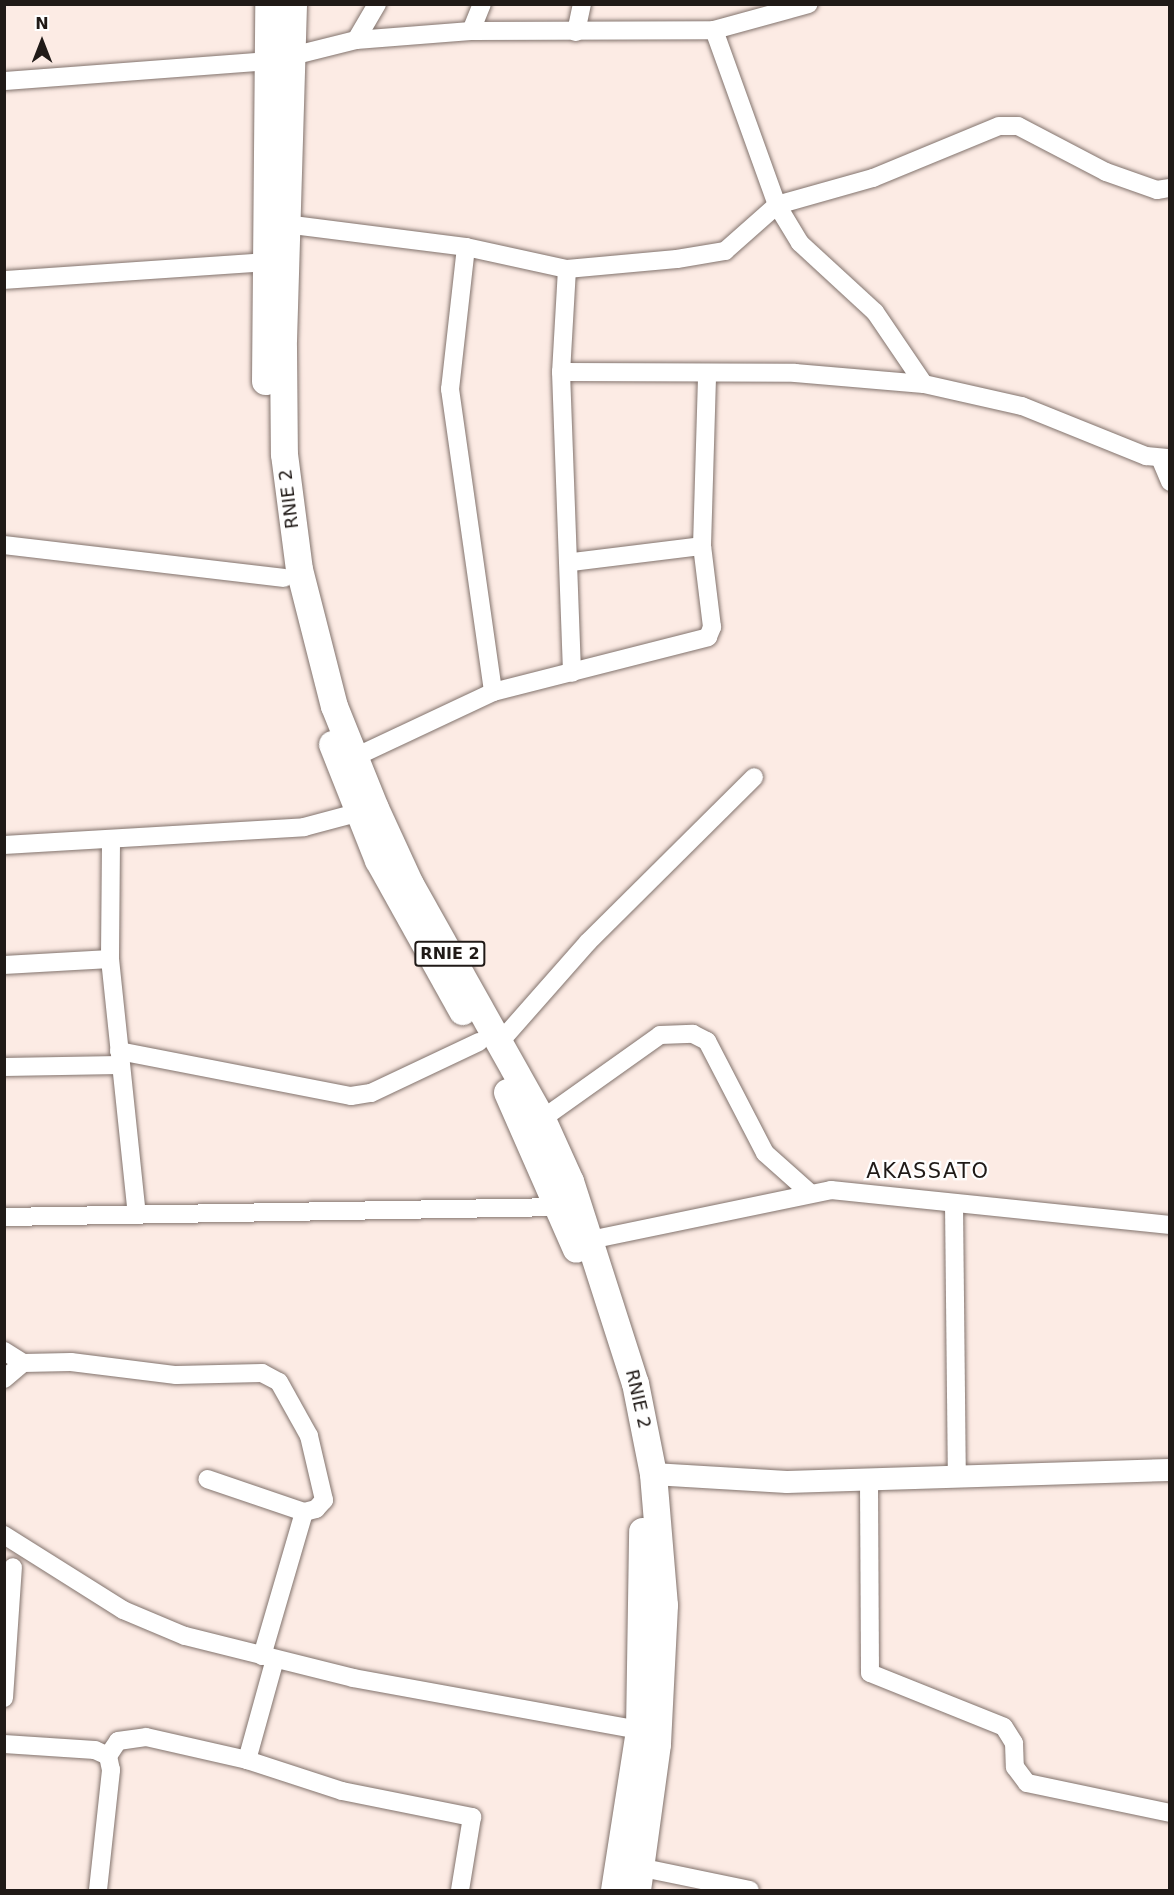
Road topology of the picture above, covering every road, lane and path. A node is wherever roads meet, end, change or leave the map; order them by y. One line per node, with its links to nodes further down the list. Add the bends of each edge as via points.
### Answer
1 (268, 4): 11 (highway, RNIE 2 / RNIE 2)
2 (292, 4): 11 (highway, RNIE 2 / RNIE 2)
3 (377, 4): 10 (street)
4 (483, 4): 8 (street)
5 (582, 4): 9 (street)
6 (809, 4): 7 (street)
7 (714, 30): 9 (street); 14 (street)
8 (471, 31): 9 (street); 10 (street)
9 (576, 32)
10 (356, 40): 11 (street)
11 (280, 58): 12 (street); 15 (highway, RNIE 2 / RNIE 2); 17 (highway, RNIE 2 / RNIE 2)
12 (4, 81)
13 (1170, 188): 14 (street, via 1157,190 1106,172 1018,126 999,126 873,177)
14 (777, 205): 18 (street, via 725,251); 22 (street, via 800,243 875,312)
15 (285, 224): 16 (street); 31 (highway, RNIE 2 / RNIE 2, via 284,442 290,516 311,630)
16 (466, 247): 18 (street); 30 (street, via 450,389)
17 (266, 262): 19 (street); 28 (highway, RNIE 2 / RNIE 2, via 267,464)
18 (567, 268): 20 (street)
19 (4, 280)
20 (561, 372): 21 (street); 27 (street)
21 (707, 374): 22 (street, via 795,372); 26 (street)
22 (924, 384): 23 (street, via 1023,406)
23 (1165, 458): 24 (street)
24 (1170, 482)
25 (4, 544): 28 (street)
26 (702, 546): 27 (street); 29 (street, via 712,627 708,637)
27 (572, 562): 29 (street)
28 (284, 578): 33 (highway, RNIE 2 / RNIE 2)
29 (572, 673): 30 (street)
30 (493, 692): 31 (street)
31 (355, 757): 33 (highway, RNIE 2 / RNIE 2)
32 (754, 777): 38 (street)
33 (366, 811): 34 (street, via 304,827); 38 (highway, RNIE 2 / RNIE 2, via 405,916)
34 (111, 842): 35 (street); 36 (street)
35 (4, 845)
36 (110, 958): 37 (street); 39 (street)
37 (4, 965)
38 (489, 1043): 39 (street, via 371,1093 351,1096); 41 (highway, RNIE 2 / RNIE 2); 44 (highway, RNIE 2 / RNIE 2)
39 (120, 1058): 40 (street); 45 (street)
40 (4, 1066)
41 (542, 1119): 42 (street, via 660,1035 693,1034 707,1041 765,1153); 48 (highway, RNIE 2 / RNIE 2)
42 (810, 1192): 43 (street, via 851,1191); 48 (street)
43 (954, 1204): 47 (street); 54 (street)
44 (558, 1207): 45 (street, via 375,1206); 63 (highway, RNIE 2 / RNIE 2, via 607,1346 638,1476 645,1582)
45 (137, 1215): 46 (street)
46 (4, 1217)
47 (1170, 1224)
48 (590, 1239): 53 (highway, RNIE 2 / RNIE 2, via 635,1383)
49 (4, 1351): 50 (street)
50 (23, 1363): 51 (street); 57 (street, via 71,1362 176,1375 262,1373 279,1382 298,1409 319,1469 324,1500 316,1509)
51 (4, 1379)
52 (1170, 1470): 54 (main road)
53 (653, 1474): 56 (main road, via 763,1482); 68 (highway, RNIE 2 / RNIE 2, via 664,1627)
54 (957, 1477): 56 (main road)
55 (207, 1479): 57 (street)
56 (869, 1480): 67 (street, via 870,1673 1004,1727 1014,1743 1015,1767 1027,1783)
57 (304, 1512): 61 (street)
58 (4, 1535): 59 (street)
59 (48, 1565): 60 (street); 61 (street, via 153,1624)
60 (9, 1567): 62 (street)
61 (268, 1658): 63 (street); 66 (street)
62 (4, 1698)
63 (639, 1730): 71 (highway, RNIE 2 / RNIE 2)
64 (4, 1744): 65 (street, via 95,1750)
65 (108, 1756): 66 (street, via 130,1736); 69 (street, via 111,1770)
66 (247, 1760): 70 (street, via 342,1791 472,1817)
67 (1170, 1813)
68 (640, 1879): 72 (street)
69 (98, 1890)
70 (460, 1890)
71 (614, 1890)
72 (750, 1890)

